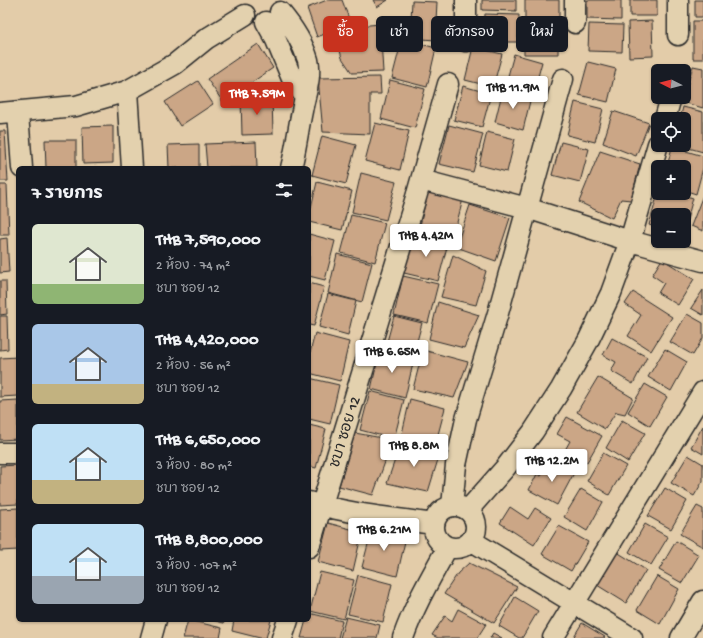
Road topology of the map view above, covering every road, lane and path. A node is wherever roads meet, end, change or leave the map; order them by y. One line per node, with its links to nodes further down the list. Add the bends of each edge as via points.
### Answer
1 (466, 0): 6 (street)
2 (576, 0): 7 (street)
3 (678, 0): 8 (street)
4 (242, 7): 5 (street, via 251,19 258,22); 11 (street, via 175,64)
5 (277, 11): 16 (street, via 293,28 307,59 310,74)
6 (466, 16)
7 (575, 23)
8 (678, 35)
9 (563, 79): 18 (street)
10 (448, 84): 17 (street, ชบา ซอย 12)
11 (127, 91): 12 (street, via 76,106); 15 (street)
12 (9, 113): 14 (street)
13 (656, 152): 19 (street)
14 (22, 166)
15 (132, 166)
16 (291, 166)
17 (421, 180): 18 (street); 24 (street, ชบา ซอย 12)
18 (527, 208): 19 (street); 25 (street, via 466,419 456,465)
19 (630, 241): 20 (street); 25 (street, via 611,293 561,389 501,473)
20 (703, 261)
21 (703, 392): 31 (street)
22 (0, 453): 23 (street)
23 (16, 453)
24 (315, 504): 26 (street); 27 (street, ชบา ซอย 12)
25 (460, 508): 26 (street, via 444,509); 28 (street, via 474,517 477,525)
26 (434, 524): 29 (street, via 439,542)
27 (311, 533)
28 (472, 541): 29 (street, via 465,547); 31 (street)
29 (447, 548): 36 (street, via 424,590)
30 (703, 601): 39 (street)
31 (574, 602): 37 (street); 38 (street)
32 (155, 622): 34 (street)
33 (287, 622): 35 (street)
34 (151, 638)
35 (282, 638)
36 (403, 638)
37 (552, 638)
38 (632, 638)
39 (681, 638)

